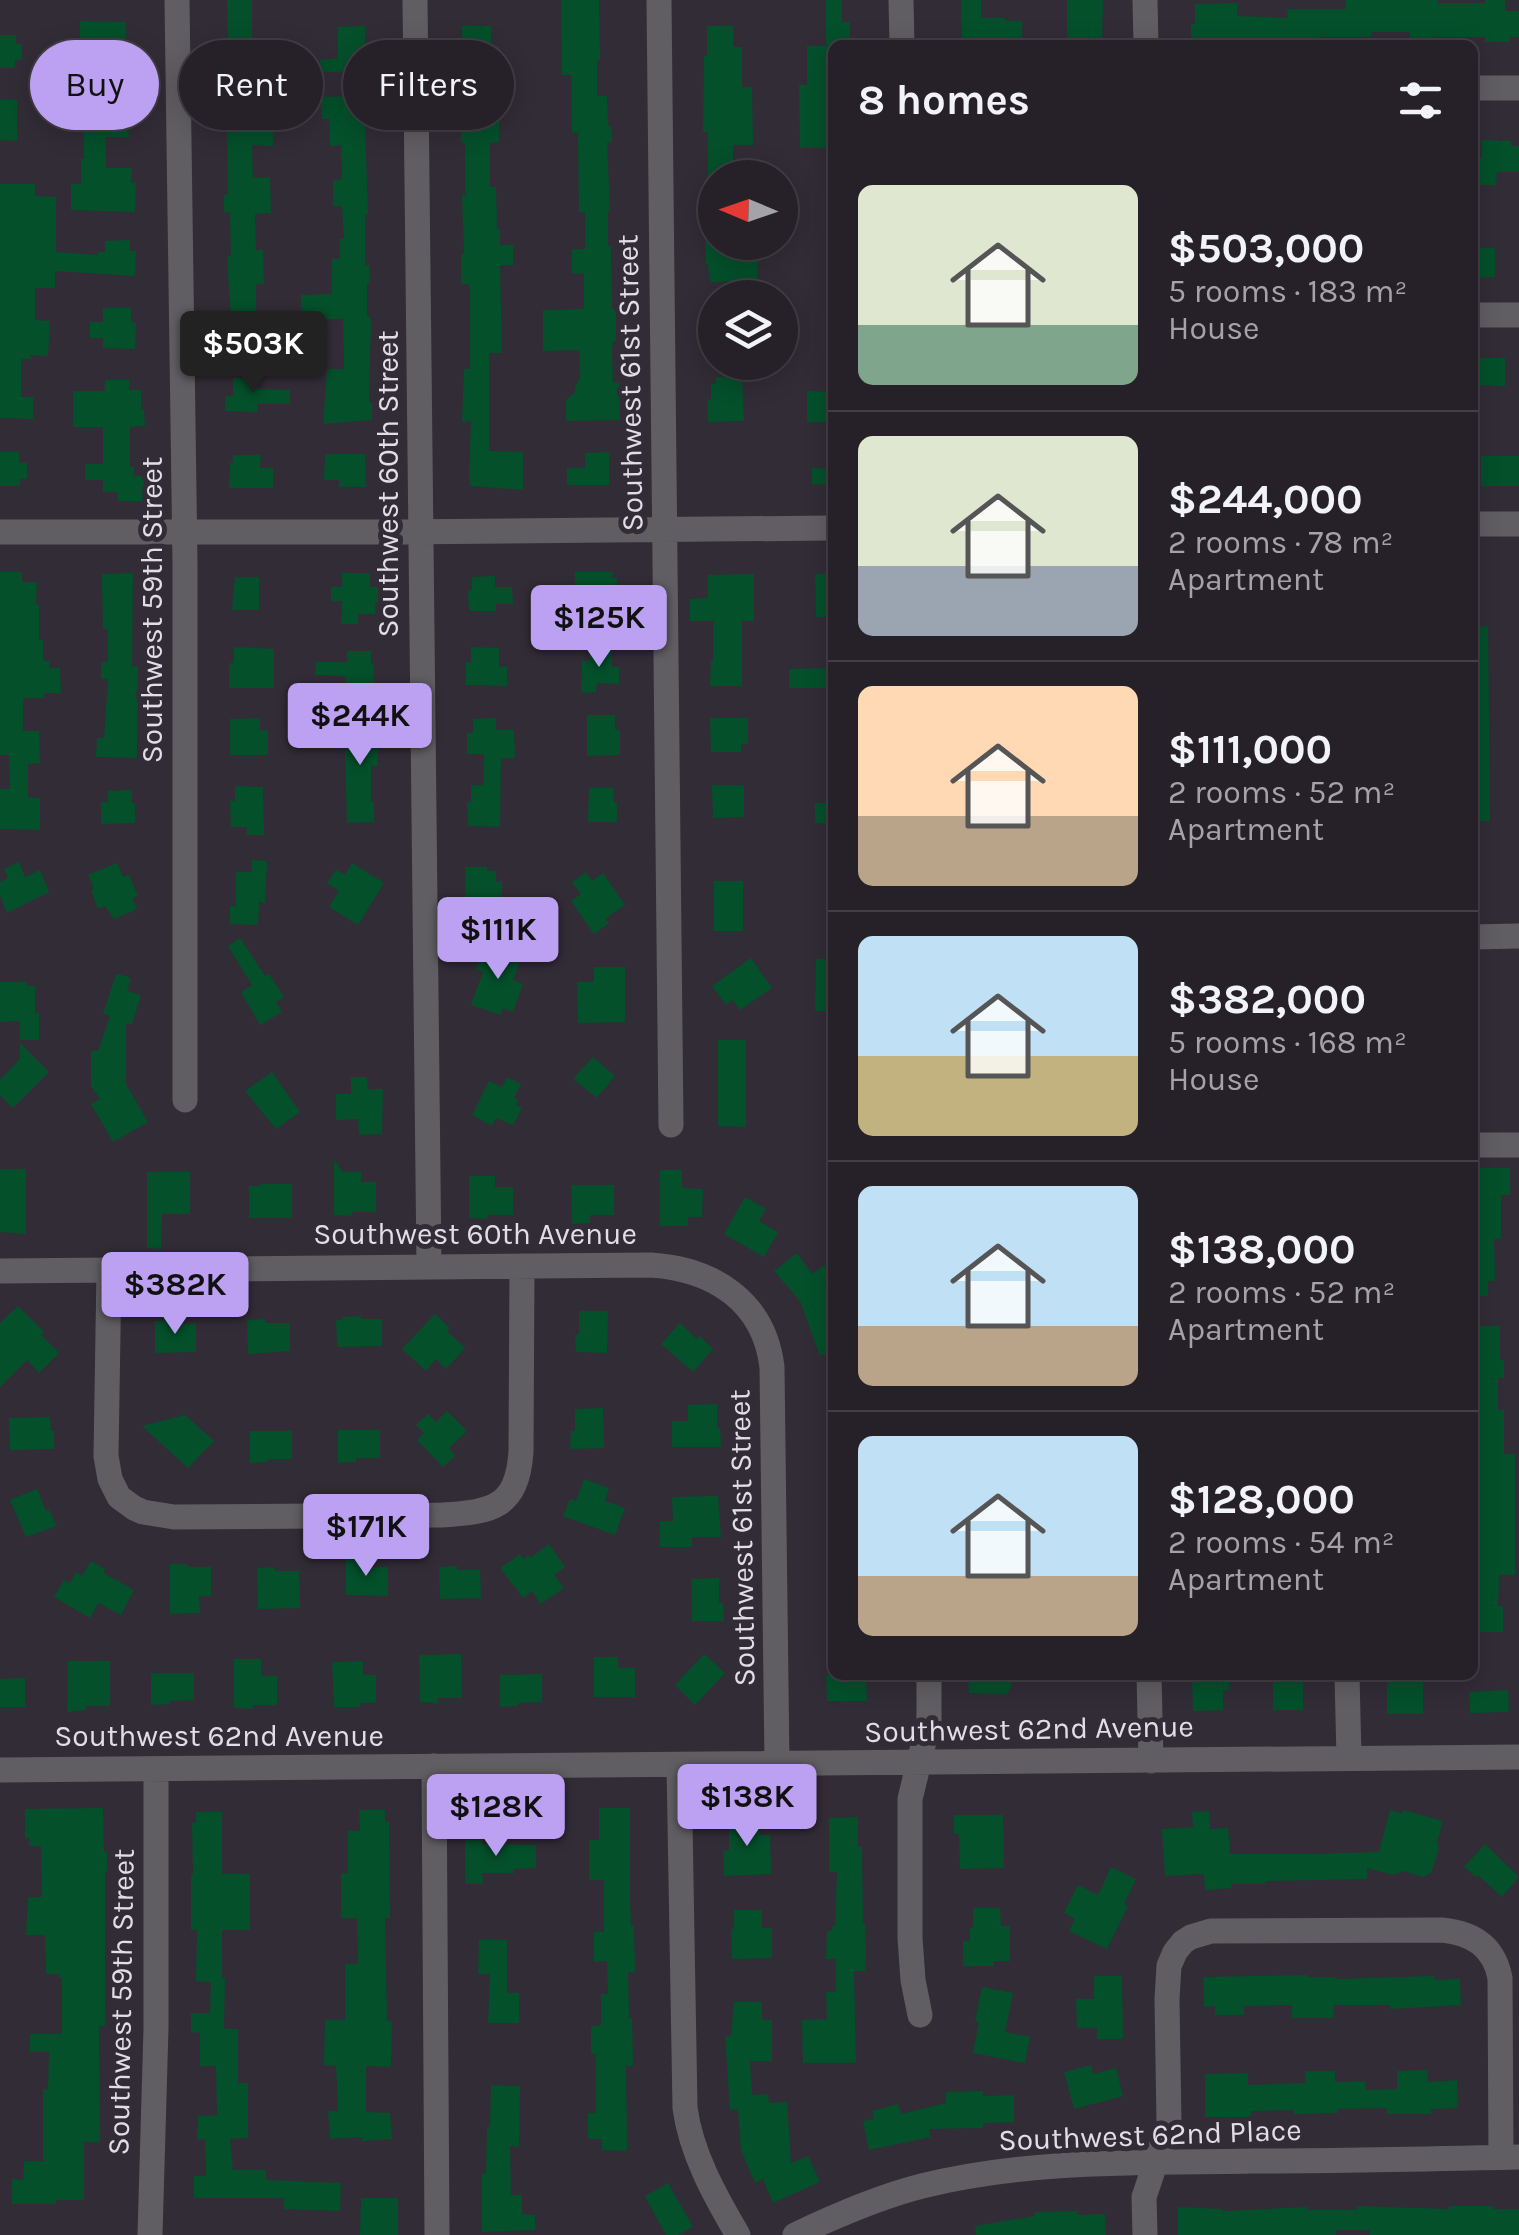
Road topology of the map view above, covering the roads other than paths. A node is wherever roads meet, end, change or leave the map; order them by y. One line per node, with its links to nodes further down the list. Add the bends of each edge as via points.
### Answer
1 (178, 0): 17 (street, Southwest 59th Street)
2 (415, 0): 18 (street, Southwest 60th Street)
3 (658, 0): 15 (street, Southwest 61st Street)
4 (902, 0): 6 (street)
5 (1145, 0): 7 (street)
6 (902, 40)
7 (1146, 40)
8 (1478, 88): 9 (street)
9 (1519, 88)
10 (1478, 315): 11 (street)
11 (1519, 315)
12 (1478, 524): 13 (street)
13 (1519, 524)
14 (828, 528): 15 (street)
15 (664, 530): 18 (street); 22 (street, Southwest 61st Street)
16 (0, 532): 17 (street)
17 (184, 532): 18 (street); 21 (street, Southwest 59th Street)
18 (422, 532): 26 (street, Southwest 60th Street)
19 (1519, 936): 20 (street)
20 (1478, 937)
21 (185, 1100)
22 (671, 1125)
23 (1478, 1145): 24 (street)
24 (1519, 1145)
25 (522, 1266): 26 (street, Southwest 60th Avenue); 27 (street, via 522,1452 515,1483 501,1504 442,1515 174,1517 143,1512 119,1497 106,1456); 29 (street, Southwest 60th Avenue, via 686,1270 724,1287)
26 (429, 1267): 27 (street, Southwest 60th Avenue)
27 (109, 1270): 28 (street, Southwest 60th Avenue)
28 (0, 1271)
29 (754, 1316): 37 (street, Southwest 61st Street, via 767,1342 773,1382)
30 (929, 1680): 36 (street, via 930,1721)
31 (1149, 1680): 35 (street)
32 (1348, 1680): 34 (street)
33 (1519, 1757): 34 (street, Southwest 62nd Avenue)
34 (1349, 1758): 35 (street, Southwest 62nd Avenue)
35 (1151, 1760): 36 (street, Southwest 62nd Avenue)
36 (919, 1762): 37 (street, Southwest 62nd Avenue); 42 (street, via 910,1798 910,1938)
37 (777, 1764): 38 (street, Southwest 62nd Avenue)
38 (679, 1765): 39 (street, Southwest 62nd Avenue); 47 (street, via 687,2124)
39 (434, 1766): 40 (street, Southwest 62nd Avenue); 46 (street)
40 (156, 1769): 41 (street, Southwest 62nd Avenue); 45 (street, Southwest 59th Street)
41 (0, 1770)
42 (920, 2014)
43 (1510, 2157): 44 (street, Southwest 62nd Place); 44 (street, via 1501,1990 1486,1948 1442,1930 1211,1930 1191,1937 1172,1958 1168,2124)
44 (1154, 2162): 48 (street, Southwest 62nd Place, via 1075,2164 945,2181); 49 (street, via 1144,2197)
45 (150, 2235)
46 (437, 2235)
47 (738, 2235)
48 (794, 2235)
49 (1144, 2235)

